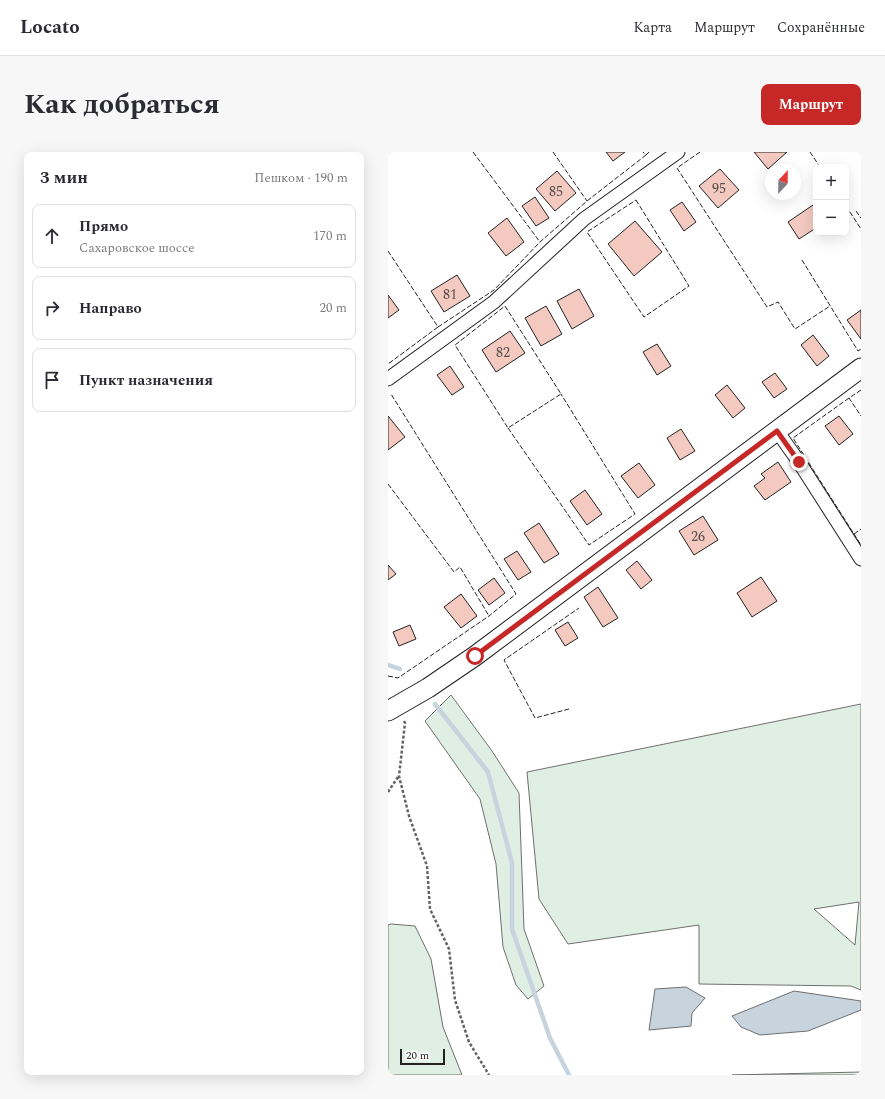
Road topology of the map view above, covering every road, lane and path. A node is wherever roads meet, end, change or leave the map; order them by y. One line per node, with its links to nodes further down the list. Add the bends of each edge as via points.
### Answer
1 (678, 152): 3 (street, via 584,219 494,302)
2 (861, 368): 4 (main road)
3 (388, 379)
4 (777, 431): 5 (street); 6 (main road, via 475,656 433,685)
5 (861, 559)
6 (392, 708): 7 (path, via 406,723)
7 (399, 776): 8 (path); 9 (path, via 409,816 427,866 430,909 449,949 455,1000 469,1042)
8 (388, 792)
9 (489, 1075)

